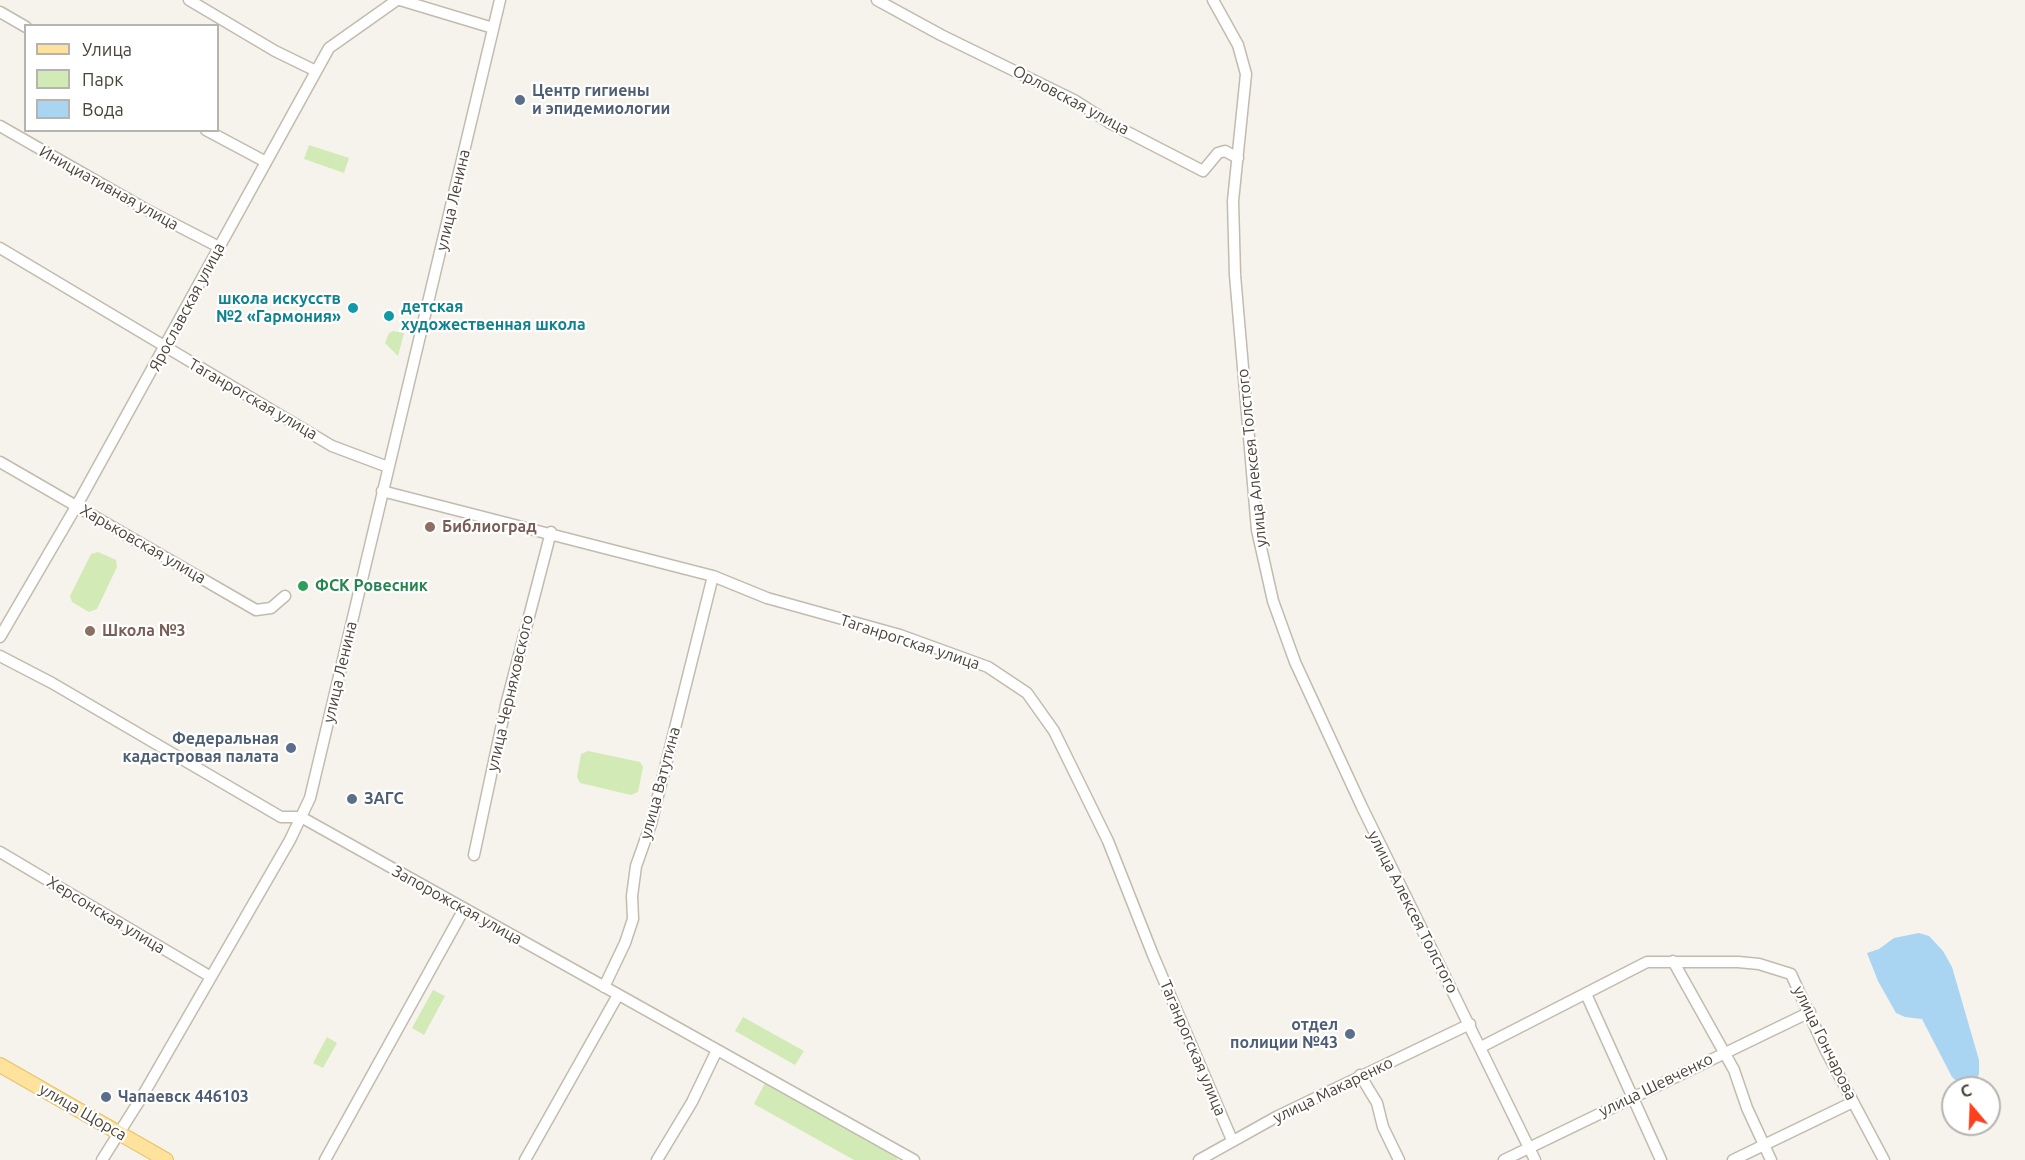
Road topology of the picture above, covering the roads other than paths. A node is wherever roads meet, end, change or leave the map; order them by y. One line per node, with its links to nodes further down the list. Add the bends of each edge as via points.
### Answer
1 (189, 0): 10 (street)
2 (398, 0): 9 (street, Ярославская улица); 10 (street, Ярославская улица, via 330,48)
3 (500, 0): 9 (street, улица Ленина)
4 (877, 0): 6 (street, Орловская улица)
5 (1213, 0): 13 (street, улица Алексея Толстого, via 1238,45 1246,75)
6 (899, 5): 13 (street, Орловская улица, via 1203,171 1218,153 1225,151)
7 (0, 12): 8 (street)
8 (24, 26)
9 (493, 28): 19 (street, улица Ленина)
10 (316, 71): 14 (street, Ярославская улица)
11 (0, 126): 16 (street, Инициативная улица)
12 (210, 132): 14 (street)
13 (1238, 158): 37 (street, улица Алексея Толстого, via 1233,216 1242,373 1257,530 1273,601 1320,720)
14 (266, 162): 16 (street, Ярославская улица)
15 (0, 248): 17 (street, Таганрогская улица)
16 (219, 248): 17 (street, Ярославская улица)
17 (166, 347): 19 (street, Таганрогская улица, via 332,446); 21 (street, Ярославская улица)
18 (0, 462): 21 (street, Харьковская улица)
19 (388, 466): 20 (street, улица Ленина)
20 (382, 491): 22 (street, Таганрогская улица); 27 (street, улица Ленина, via 320,763)
21 (77, 505): 24 (street, Харьковская улица, via 256,610 272,608); 25 (street, Ярославская улица)
22 (551, 532): 23 (street, Таганрогская улица); 29 (street, улица Черняховского, via 506,705)
23 (713, 576): 33 (street, улица Ватутина, via 651,824 636,867 633,919); 46 (street, Таганрогская улица, via 767,598 900,635 988,667 1028,693 1054,731 1108,841)
24 (285, 596)
25 (0, 637)
26 (0, 656): 27 (street, Запорожская улица, via 280,817)
27 (301, 817): 30 (street, Запорожская улица); 32 (street, улица Ленина)
28 (0, 852): 32 (street, Херсонская улица)
29 (474, 855)
30 (464, 909): 33 (street, Запорожская улица); 52 (street)
31 (1673, 962): 34 (street, via 1647,962); 36 (street, улица Гончарова, via 1759,964 1791,974); 40 (street)
32 (212, 977): 45 (street, улица Ленина)
33 (604, 987): 35 (street, Запорожская улица)
34 (1586, 994): 38 (street); 43 (street)
35 (618, 995): 39 (street, Запорожская улица); 53 (street)
36 (1810, 1012): 40 (street, улица Шевченко); 44 (street, улица Гончарова)
37 (1470, 1024): 38 (street, улица Алексея Толстого); 42 (street, улица Макаренко)
38 (1480, 1047): 48 (street, улица Алексея Толстого)
39 (717, 1050): 54 (street); 55 (street, Запорожская улица)
40 (1724, 1052): 43 (street, улица Шевченко); 47 (street)
41 (0, 1065): 45 (main road, улица Щорса)
42 (1360, 1076): 46 (street, улица Макаренко); 57 (street, via 1377,1103 1383,1127)
43 (1632, 1097): 48 (street, улица Шевченко); 60 (street)
44 (1853, 1102): 47 (street); 63 (street, улица Гончарова)
45 (120, 1132): 50 (street, улица Ленина); 51 (main road, улица Щорса)
46 (1232, 1140): 49 (street, улица Макаренко)
47 (1763, 1144): 61 (street); 62 (street)
48 (1529, 1147): 58 (street, улица Шевченко); 59 (street)
49 (1220, 1155): 56 (street, улица Макаренко)
50 (102, 1160)
51 (166, 1160)
52 (325, 1160)
53 (525, 1160)
54 (657, 1160)
55 (914, 1160)
56 (1199, 1160)
57 (1399, 1160)
58 (1504, 1160)
59 (1535, 1160)
60 (1661, 1160)
61 (1733, 1160)
62 (1771, 1160)
63 (1884, 1160)

